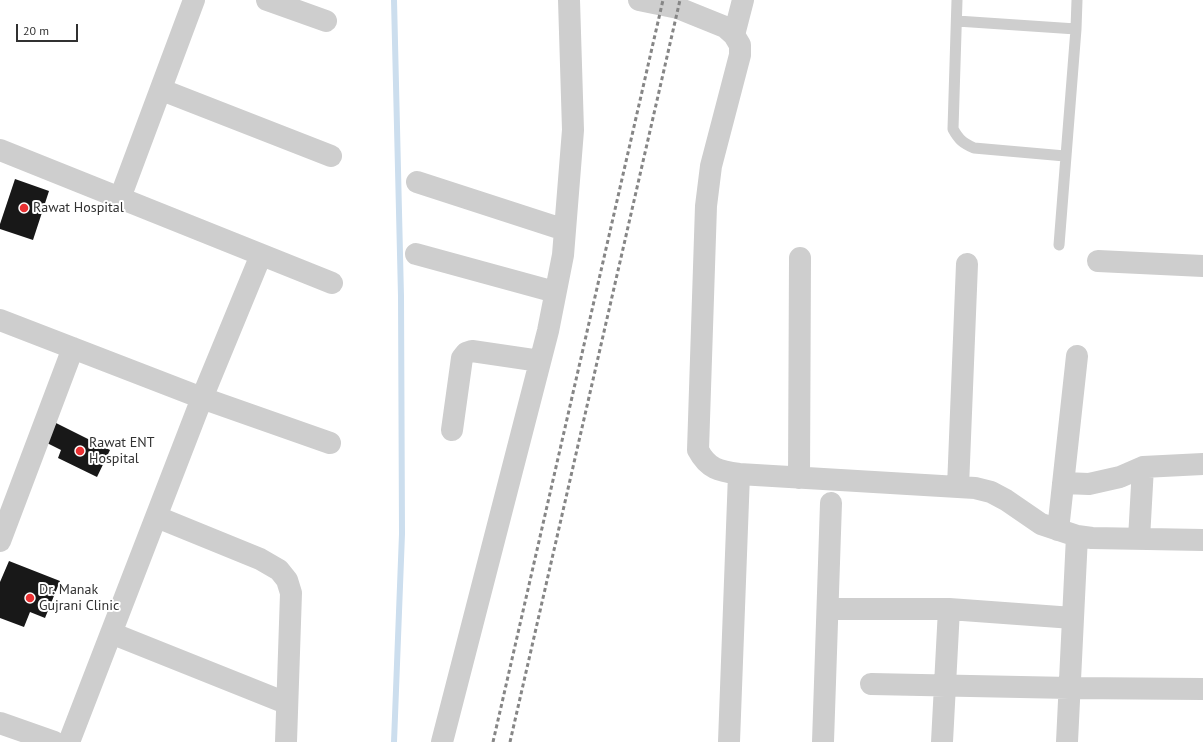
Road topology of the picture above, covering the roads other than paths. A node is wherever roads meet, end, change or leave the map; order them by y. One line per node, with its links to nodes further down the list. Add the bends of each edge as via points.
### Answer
1 (194, 0): 12 (street)
2 (267, 0): 8 (street)
3 (569, 0): 18 (street, via 573,130)
4 (639, 0): 11 (street, via 678,8)
5 (743, 0): 11 (street)
6 (957, 0): 9 (lane)
7 (1077, 0): 10 (lane)
8 (326, 21)
9 (957, 21): 10 (lane); 15 (lane, via 953,129 957,136 964,144 974,148)
10 (1076, 29): 15 (lane)
11 (734, 35): 37 (street, via 740,45 740,55 711,166 706,206 698,450 711,466 721,471)
12 (162, 90): 14 (street); 17 (street)
13 (0, 150): 17 (street)
14 (331, 156)
15 (1066, 156): 19 (lane)
16 (417, 182): 18 (street)
17 (120, 198): 21 (street)
18 (565, 230): 27 (street)
19 (1059, 246)
20 (416, 254): 27 (street)
21 (261, 255): 26 (street); 32 (street)
22 (800, 258): 38 (street)
23 (1098, 261): 25 (street)
24 (967, 264): 40 (street)
25 (1203, 266)
26 (332, 283)
27 (555, 292): 31 (street)
28 (0, 320): 29 (street)
29 (73, 348): 32 (street); 46 (street)
30 (1077, 356): 39 (street)
31 (540, 361): 33 (street, via 472,351 466,353 462,358); 60 (street)
32 (202, 398): 34 (street); 42 (street)
33 (452, 430)
34 (330, 443)
35 (1203, 464): 36 (street)
36 (1143, 468): 39 (street, via 1104,482); 44 (street)
37 (739, 474): 38 (street); 61 (street)
38 (799, 478): 40 (street)
39 (1063, 483): 43 (street)
40 (958, 487): 43 (street, via 991,492 1041,524)
41 (831, 503): 47 (street)
42 (157, 517): 50 (street); 55 (street, via 260,559 279,570 287,580 291,593)
43 (1067, 533): 44 (street, via 1092,538); 49 (street)
44 (1140, 538): 45 (street)
45 (1203, 540)
46 (0, 541)
47 (828, 609): 48 (street); 62 (street)
48 (949, 609): 49 (street); 52 (street)
49 (1073, 618): 53 (street)
50 (111, 633): 55 (street); 58 (street)
51 (871, 684): 52 (street)
52 (945, 686): 53 (street); 63 (street)
53 (1070, 688): 54 (street); 64 (street)
54 (1203, 689)
55 (286, 704): 59 (street)
56 (0, 723): 57 (street)
57 (54, 742)
58 (69, 742)
59 (286, 742)
60 (442, 742)
61 (729, 742)
62 (823, 742)
63 (942, 742)
64 (1067, 742)

